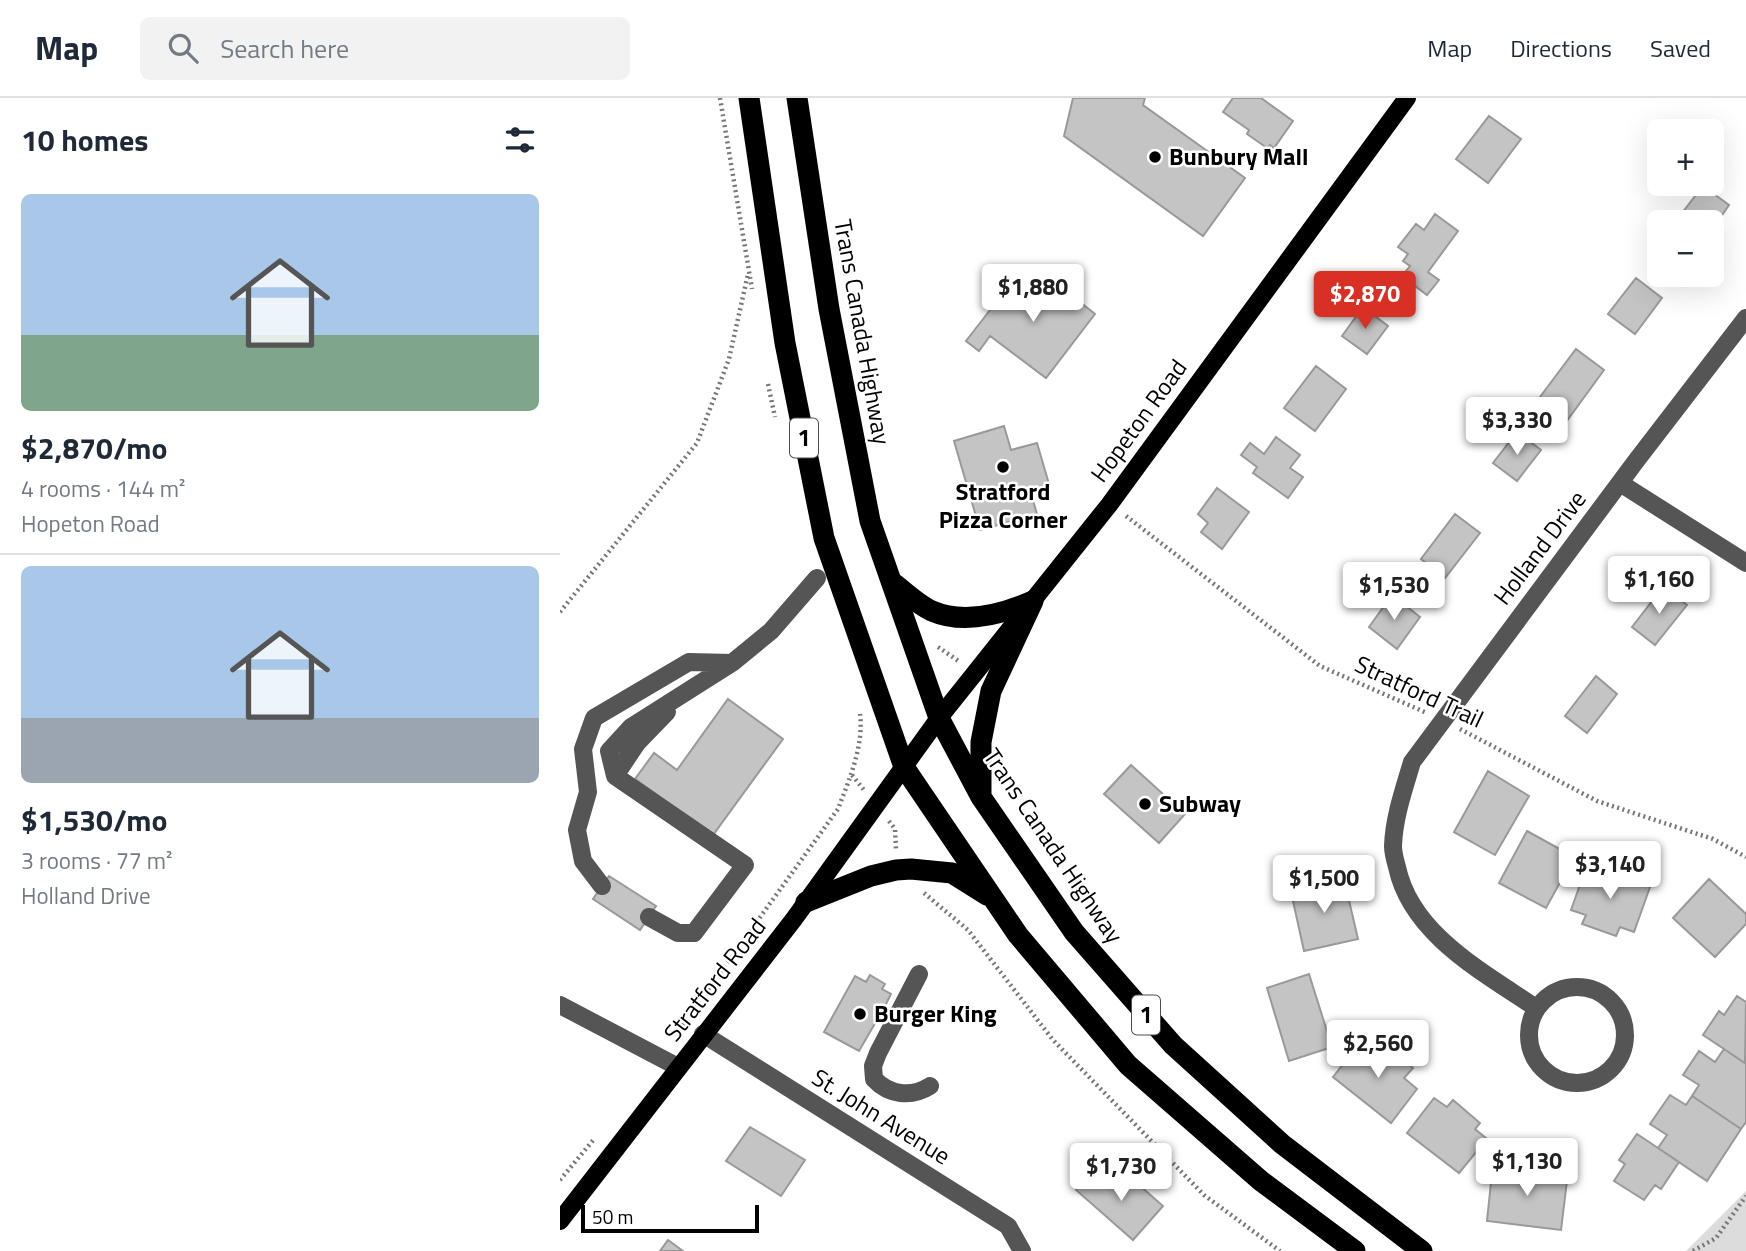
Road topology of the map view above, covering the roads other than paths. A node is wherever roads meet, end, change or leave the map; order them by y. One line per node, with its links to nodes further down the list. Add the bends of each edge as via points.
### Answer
1 (749, 98): 12 (highway, 1, via 785,343 824,538)
2 (797, 98): 8 (highway, Trans Canada Highway / 1, via 829,309 868,507)
3 (1407, 98): 9 (main road, Hopeton Road, via 1109,505)
4 (1746, 318): 5 (street, Holland Drive)
5 (1620, 482): 6 (street); 20 (street, Holland Drive, via 1441,719 1412,762 1399,805 1393,848 1401,887 1412,906 1472,964)
6 (1746, 563)
7 (817, 578): 10 (street, via 771,631)
8 (892, 582): 9 (highway, via 932,611 966,618 1004,613); 11 (highway, Trans Canada Highway / 1)
9 (1033, 601): 11 (main road, Hopeton Road); 13 (highway, via 991,691 981,742)
10 (732, 663): 14 (street, via 689,662 594,718 583,749 587,792 577,830 583,861); 17 (street, via 631,727 609,751 615,776 745,865 694,933 678,933)
11 (939, 718): 12 (main road, Hopeton Road); 13 (highway, Trans Canada Highway / 1)
12 (904, 766): 15 (highway, 1); 16 (main road, Stratford Road)
13 (981, 797): 27 (highway, Trans Canada Highway / 1, via 1074,932 1173,1045 1282,1144)
14 (602, 886)
15 (993, 898): 16 (highway, via 952,873 896,870); 26 (highway, 1, via 1018,935 1128,1065 1261,1181)
16 (806, 902): 21 (main road, Stratford Road)
17 (649, 917)
18 (919, 974): 23 (street, via 878,1053 874,1079 881,1087 905,1094)
19 (560, 1005): 22 (street)
20 (1536, 1008): 20 (street, via 1529,1029 1531,1051 1549,1075 1563,1082 1593,1081 1618,1061 1625,1029 1610,999 1596,990 1571,987 1548,996)
21 (703, 1034): 22 (main road, Stratford Road); 25 (street, St. John Avenue, via 1008,1226)
22 (678, 1067): 24 (main road, Stratford Road)
23 (930, 1086)
24 (560, 1221)
25 (1022, 1251)
26 (1355, 1251)
27 (1422, 1251)

